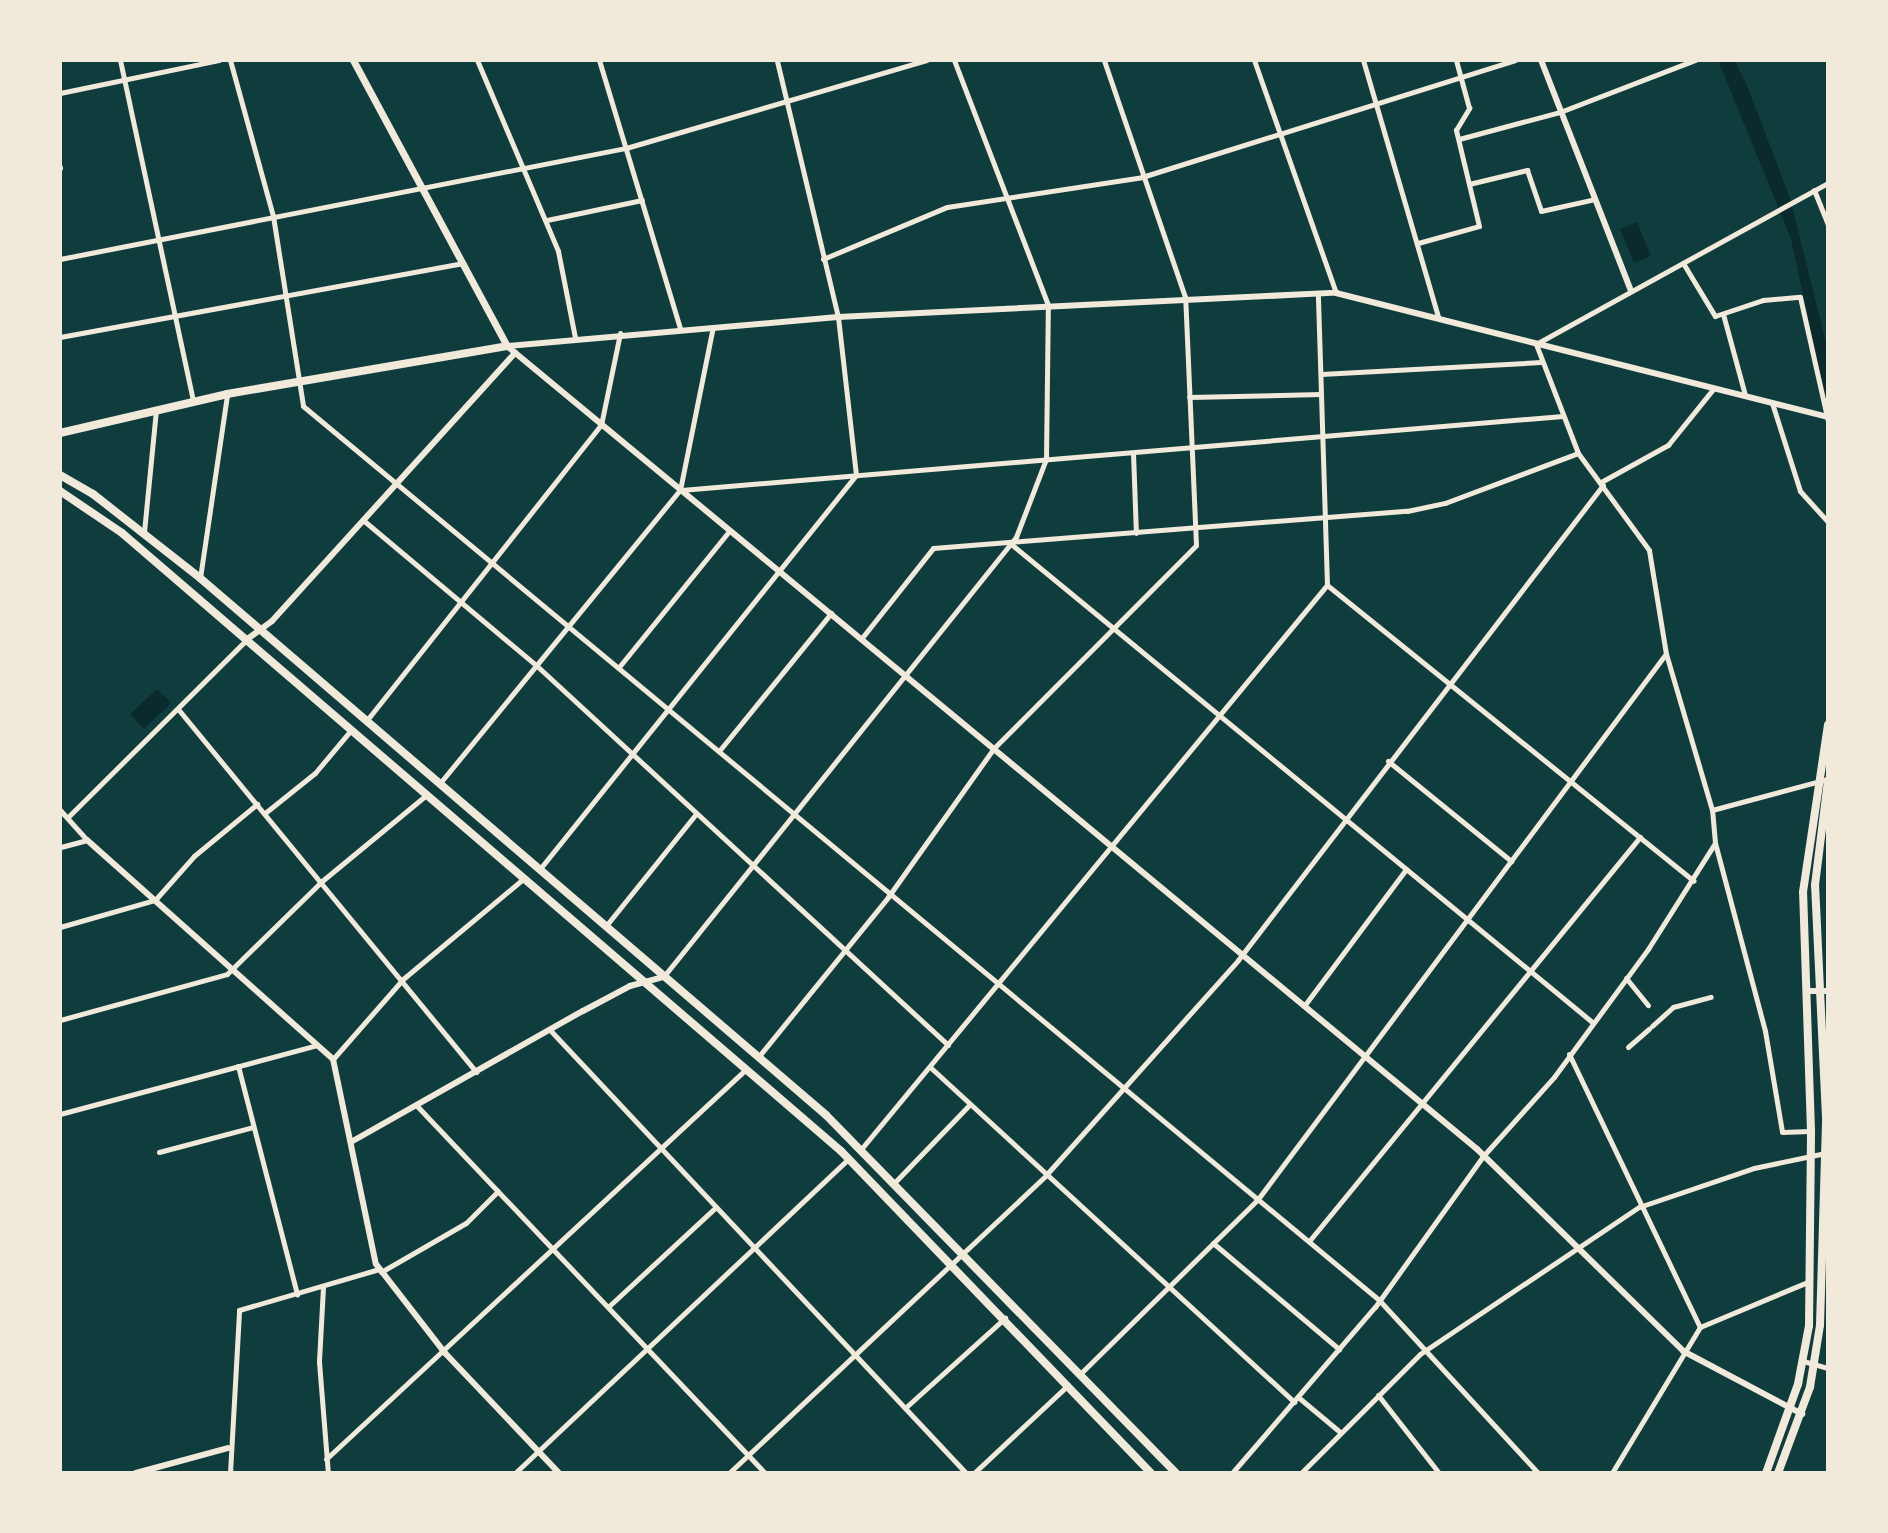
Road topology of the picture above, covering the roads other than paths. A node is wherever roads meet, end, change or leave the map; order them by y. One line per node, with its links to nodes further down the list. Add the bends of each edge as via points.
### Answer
1 (120, 60): 18 (street)
2 (219, 60): 18 (street)
3 (230, 60): 35 (street)
4 (353, 60): 30 (main road)
5 (477, 60): 26 (street)
6 (599, 60): 25 (street)
7 (777, 60): 20 (street)
8 (926, 60): 20 (street)
9 (954, 60): 32 (street)
10 (1104, 60): 27 (street)
11 (1254, 60): 23 (street)
12 (1363, 60): 21 (street)
13 (1456, 60): 17 (street)
14 (1515, 60): 17 (street)
15 (1541, 60): 22 (street)
16 (1695, 60): 22 (street)
17 (1461, 76): 21 (street); 24 (street, via 1469,108 1456,130)
18 (124, 80): 19 (street); 38 (street)
19 (60, 93)
20 (787, 100): 25 (street); 41 (street)
21 (1376, 104): 23 (street); 39 (street)
22 (1560, 112): 24 (street); 33 (street)
23 (1281, 133): 27 (street); 47 (street)
24 (1459, 139): 29 (street)
25 (626, 148): 26 (street); 34 (street)
26 (527, 168): 30 (street); 36 (street)
27 (1142, 177): 32 (street); 48 (street)
28 (1828, 183): 31 (street)
29 (1469, 184): 33 (street, via 1527,170 1541,211); 39 (street, via 1479,226)
30 (422, 188): 35 (street); 42 (main road)
31 (1814, 190): 37 (street); 43 (street)
32 (1006, 195): 41 (street, via 947,207); 49 (street)
33 (1595, 199): 44 (street)
34 (642, 200): 36 (street); 55 (street)
35 (273, 216): 38 (street); 45 (street)
36 (547, 220): 58 (street)
37 (1828, 225)
38 (159, 239): 40 (street); 50 (street)
39 (1418, 243): 53 (street)
40 (60, 259)
41 (823, 259): 52 (street)
42 (463, 263): 45 (street); 60 (main road)
43 (1683, 263): 44 (street); 51 (street, via 1715,316)
44 (1631, 291): 59 (street)
45 (283, 293): 50 (street); 64 (street)
46 (1318, 293): 47 (street); 48 (street); 63 (street)
47 (1336, 293): 53 (street)
48 (1185, 297): 49 (street); 69 (street)
49 (1048, 305): 52 (street); 81 (street)
50 (175, 314): 57 (street); 70 (street)
51 (1723, 314): 68 (street); 74 (street, via 1763,300 1800,297)
52 (838, 317): 54 (street); 83 (street)
53 (1438, 317): 59 (street)
54 (714, 326): 55 (street); 86 (street)
55 (680, 328): 56 (street)
56 (620, 333): 58 (street); 75 (street)
57 (60, 337)
58 (575, 338): 60 (street)
59 (1536, 344): 62 (street); 65 (street)
60 (507, 346): 61 (street); 64 (main road)
61 (515, 353): 75 (street); 84 (street)
62 (1541, 362): 63 (street); 73 (street)
63 (1321, 374): 67 (street)
64 (298, 381): 66 (main road); 84 (street, via 303,406)
65 (1715, 388): 68 (street); 85 (street, via 1668,445)
66 (227, 394): 70 (main road); 98 (street)
67 (1321, 394): 69 (street); 77 (street)
68 (1745, 395): 71 (street)
69 (1189, 397): 78 (street)
70 (193, 401): 72 (main road)
71 (1772, 402): 74 (street); 90 (street, via 1800,491)
72 (156, 409): 76 (main road); 93 (street)
73 (1563, 416): 77 (street); 80 (street)
74 (1827, 418)
75 (601, 425): 86 (street); 96 (street)
76 (60, 433)
77 (1323, 435): 78 (street); 88 (street)
78 (1192, 448): 79 (street); 91 (street)
79 (1133, 453): 81 (street); 94 (street)
80 (1578, 453): 85 (street); 88 (street, via 1445,503)
81 (1046, 459): 83 (street); 95 (street)
82 (60, 475): 93 (main road)
83 (856, 475): 86 (street); 97 (street)
84 (395, 483): 89 (street); 96 (street)
85 (1602, 484): 107 (street, via 1649,550); 111 (street)
86 (680, 490): 92 (street); 102 (street)
87 (60, 491): 106 (main road, via 122,533)
88 (1326, 518): 91 (street); 99 (street)
89 (363, 519): 100 (street); 104 (street)
90 (1828, 522)
91 (1195, 527): 94 (street); 103 (street, via 1196,545 1190,556)
92 (730, 530): 97 (street); 109 (street)
93 (144, 532): 98 (main road)
94 (1136, 533): 95 (street)
95 (1010, 544): 103 (street); 105 (street, via 933,548); 110 (street)
96 (493, 561): 100 (street); 102 (street)
97 (779, 570): 101 (street); 112 (street)
98 (200, 578): 104 (main road)
99 (1327, 585): 111 (street); 114 (street)
100 (463, 601): 108 (street); 115 (street)
101 (831, 613): 105 (street); 119 (street)
102 (569, 626): 108 (street); 109 (street)
103 (1114, 629): 114 (street); 118 (street)
104 (261, 630): 106 (street); 115 (main road)
105 (861, 639): 110 (street)
106 (246, 640): 113 (street); 117 (main road)
107 (1666, 654): 122 (street); 129 (street)
108 (537, 666): 120 (street); 125 (street)
109 (619, 667): 112 (street)
110 (905, 676): 118 (street); 131 (street)
111 (1451, 683): 121 (street); 122 (street)
112 (669, 708): 119 (street); 120 (street)
113 (178, 709): 127 (street); 133 (street)
114 (1219, 716): 134 (street); 138 (street)
115 (366, 722): 125 (main road)
116 (1828, 725): 124 (main road)
117 (351, 730): 126 (main road); 130 (street, via 315,773)
118 (994, 748): 138 (street); 147 (street)
119 (719, 751): 131 (street)
120 (633, 754): 132 (street); 143 (street)
121 (1388, 761): 134 (street); 140 (street)
122 (1571, 780): 135 (street); 140 (street)
123 (1828, 780): 124 (street); 162 (main road, via 1820,906)
124 (1816, 782): 129 (street); 161 (main road, via 1803,888)
125 (439, 784): 143 (main road)
126 (424, 797): 144 (main road); 145 (street)
127 (257, 804): 130 (street); 148 (street, via 194,856)
128 (60, 810): 133 (street)
129 (1712, 810): 137 (street)
130 (265, 813): 145 (street)
131 (794, 813): 141 (street); 147 (street)
132 (696, 814): 141 (street); 151 (street)
133 (68, 817): 136 (street)
134 (1345, 818): 142 (street); 153 (street)
135 (1640, 837): 146 (street); 155 (street)
136 (87, 840): 139 (street); 148 (street)
137 (1715, 843): 146 (street); 187 (street, via 1753,980 1782,1132)
138 (1111, 845): 153 (street); 159 (street)
139 (60, 847)
140 (1511, 861): 149 (street)
141 (754, 865): 152 (street); 156 (street)
142 (1406, 869): 149 (street); 165 (street)
143 (539, 870): 151 (main road)
144 (522, 880): 158 (street); 160 (main road)
145 (322, 881): 154 (street); 158 (street)
146 (1694, 881): 157 (street)
147 (890, 894): 152 (street); 159 (street)
148 (155, 900): 150 (street); 154 (street)
149 (1467, 919): 155 (street); 174 (street)
150 (60, 927)
151 (605, 927): 156 (main road)
152 (845, 950): 170 (street); 173 (street)
153 (1243, 954): 165 (street); 180 (street)
154 (233, 969): 166 (street); 169 (street)
155 (1532, 974): 167 (street); 182 (street)
156 (664, 977): 160 (street); 173 (main road)
157 (1626, 978): 164 (street); 167 (street)
158 (403, 979): 175 (street); 179 (street)
159 (999, 982): 170 (street); 180 (street)
160 (644, 983): 168 (street); 178 (main road)
161 (1806, 991): 162 (street); 187 (main road)
162 (1824, 991): 184 (main road)
163 (1711, 997): 171 (street, via 1673,1007)
164 (1648, 1005)
165 (1304, 1006): 174 (street)
166 (60, 1020)
167 (1592, 1022): 172 (street)
168 (550, 1030): 179 (street); 190 (street)
169 (317, 1045): 175 (street); 176 (street)
170 (948, 1045): 177 (street)
171 (1628, 1047)
172 (1569, 1054): 194 (street); 201 (street)
173 (759, 1056): 189 (main road)
174 (1365, 1056): 182 (street); 199 (street)
175 (333, 1059): 188 (street)
176 (238, 1066): 185 (street); 186 (street)
177 (930, 1067): 181 (street); 189 (street)
178 (746, 1069): 190 (street); 195 (main road)
179 (476, 1072): 183 (street)
180 (1124, 1087): 196 (street); 199 (street)
181 (970, 1104): 196 (street); 197 (street)
182 (1422, 1104): 194 (street); 202 (street)
183 (417, 1106): 188 (street); 198 (street)
184 (1827, 1112): 193 (main road)
185 (60, 1114)
186 (253, 1127): 191 (street); 213 (street)
187 (1811, 1131): 192 (main road)
188 (351, 1142): 209 (street)
189 (862, 1148): 197 (main road)
190 (660, 1149): 200 (street); 206 (street)
191 (159, 1152)
192 (1811, 1153): 193 (street); 201 (street); 210 (main road)
193 (1826, 1153): 225 (main road)
194 (1484, 1155): 204 (street); 214 (street)
195 (848, 1159): 205 (street); 208 (main road)
196 (1046, 1175): 207 (street); 212 (street)
197 (895, 1182): 207 (main road)
198 (498, 1191): 206 (street); 209 (street, via 466,1223)
199 (1258, 1199): 202 (street); 203 (street)
200 (716, 1207): 205 (street); 215 (street)
201 (1639, 1207): 204 (street); 217 (street)
202 (1310, 1240): 214 (street)
203 (1213, 1243): 212 (street); 219 (street)
204 (1578, 1247): 220 (street); 221 (street)
205 (755, 1248): 218 (street); 223 (street)
206 (554, 1249): 215 (street); 222 (street)
207 (965, 1252): 208 (street); 227 (main road)
208 (953, 1263): 216 (main road); 223 (street)
209 (380, 1270): 211 (street); 222 (street)
210 (1811, 1281): 217 (street); 224 (main road)
211 (323, 1287): 213 (street); 238 (street, via 319,1362)
212 (1168, 1288): 227 (street); 230 (street)
213 (297, 1294): 235 (street, via 239,1310)
214 (1379, 1300): 219 (street); 221 (street)
215 (608, 1307): 218 (street)
216 (1006, 1318): 228 (main road); 231 (street)
217 (1700, 1327): 220 (street)
218 (647, 1349): 236 (street); 237 (street)
219 (1339, 1349): 230 (street)
220 (1683, 1351): 232 (street); 254 (street)
221 (1426, 1352): 229 (street); 253 (street)
222 (445, 1353): 236 (street); 238 (street)
223 (855, 1354): 231 (street); 237 (street)
224 (1803, 1361): 225 (street); 232 (main road)
225 (1815, 1364): 226 (street); 233 (main road)
226 (1828, 1368)
227 (1081, 1373): 249 (main road)
228 (1068, 1385): 247 (street); 248 (main road)
229 (1378, 1395): 234 (street); 252 (street)
230 (1296, 1400): 234 (street); 250 (street)
231 (905, 1408): 246 (street)
232 (1790, 1410): 233 (street); 255 (main road)
233 (1802, 1414): 256 (main road)
234 (1340, 1432): 251 (street)
235 (228, 1448): 239 (street); 240 (street)
236 (539, 1451): 242 (street); 243 (street)
237 (748, 1455): 244 (street); 245 (street)
238 (326, 1459): 241 (street)
239 (140, 1473)
240 (230, 1473)
241 (328, 1473)
242 (515, 1473)
243 (559, 1473)
244 (729, 1473)
245 (765, 1473)
246 (966, 1473)
247 (974, 1473)
248 (1151, 1473)
249 (1176, 1473)
250 (1232, 1473)
251 (1301, 1473)
252 (1439, 1473)
253 (1538, 1473)
254 (1612, 1473)
255 (1766, 1473)
256 (1778, 1473)

